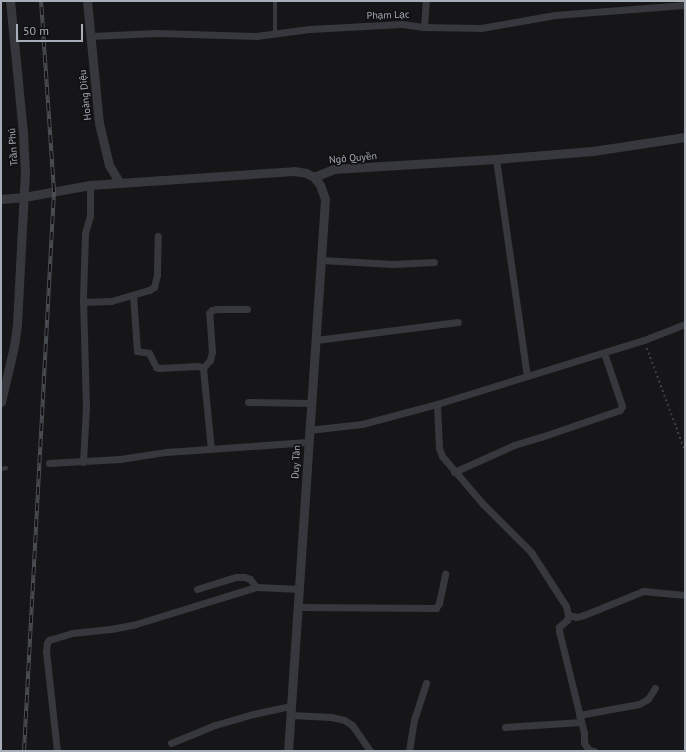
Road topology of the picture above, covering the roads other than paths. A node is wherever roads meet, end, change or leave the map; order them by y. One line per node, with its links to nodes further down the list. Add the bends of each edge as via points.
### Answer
1 (10, 1): 14 (street, Trần Phú, via 24,143)
2 (87, 1): 8 (street, Hoàng Diệu)
3 (275, 1): 7 (lane)
4 (426, 1): 6 (street)
5 (685, 5): 6 (street, Phạm Lạc, via 555,15 481,28)
6 (424, 27): 7 (street, Phạm Lạc, via 402,24)
7 (275, 34): 8 (street, Phạm Lạc, via 243,36 156,33)
8 (90, 36): 12 (street, Hoàng Diệu, via 104,148 109,165)
9 (685, 137): 10 (street, Ngô Quyền, via 593,151)
10 (496, 159): 11 (street, Ngô Quyền, via 334,169); 28 (street)
11 (314, 177): 12 (street, via 294,171); 17 (street, Duy Tân, via 324,192 325,199)
12 (120, 183): 13 (street)
13 (90, 186): 14 (street); 20 (street, via 90,216 85,233)
14 (24, 197): 15 (street); 27 (street, Trần Phú, via 17,324)
15 (1, 199)
16 (158, 236): 19 (street, via 157,275 154,287)
17 (321, 260): 18 (street, via 393,264); 24 (street, Duy Tân)
18 (434, 262)
19 (133, 295): 20 (street, via 111,301); 26 (street, via 137,352 149,353 159,368)
20 (83, 302): 36 (street, via 86,407)
21 (247, 309): 26 (street, via 217,310 209,313 212,352 210,360)
22 (458, 322): 24 (street)
23 (685, 324): 25 (street)
24 (316, 340): 31 (street, Duy Tân)
25 (604, 353): 28 (street); 40 (street, via 622,406 620,410 514,445)
26 (203, 368): 35 (street)
27 (4, 375): 29 (street, Trần Phú)
28 (527, 376): 32 (street)
29 (1, 402)
30 (248, 402): 31 (street)
31 (311, 403): 33 (street, Duy Tân)
32 (437, 404): 33 (street, via 362,424); 40 (street, via 439,448)
33 (309, 430): 34 (street, Duy Tân)
34 (308, 442): 35 (street); 44 (street, Duy Tân)
35 (211, 449): 36 (street)
36 (83, 462): 37 (street)
37 (49, 463)
38 (6, 468): 39 (lane)
39 (1, 469)
40 (454, 472): 47 (street, via 531,552 566,606)
41 (445, 574): 46 (street, via 436,608)
42 (256, 588): 43 (street, via 250,579 236,577); 44 (street); 54 (street, via 136,624 72,633 49,640 46,652)
43 (197, 589)
44 (300, 589): 46 (street, Duy Tân)
45 (685, 595): 47 (street, via 643,591 584,615)
46 (298, 607): 50 (street, Duy Tân)
47 (568, 615): 51 (street, via 567,620 559,626 559,631)
48 (426, 684): 57 (street, via 414,720)
49 (655, 688): 51 (street, via 648,699 639,704)
50 (291, 710): 53 (street, via 253,714 215,725); 55 (street, Duy Tân); 56 (street, via 344,720 352,725)
51 (580, 718): 52 (street); 58 (street, via 586,747)
52 (505, 727)
53 (171, 743)
54 (57, 751)
55 (288, 751)
56 (370, 751)
57 (409, 751)
58 (594, 751)

